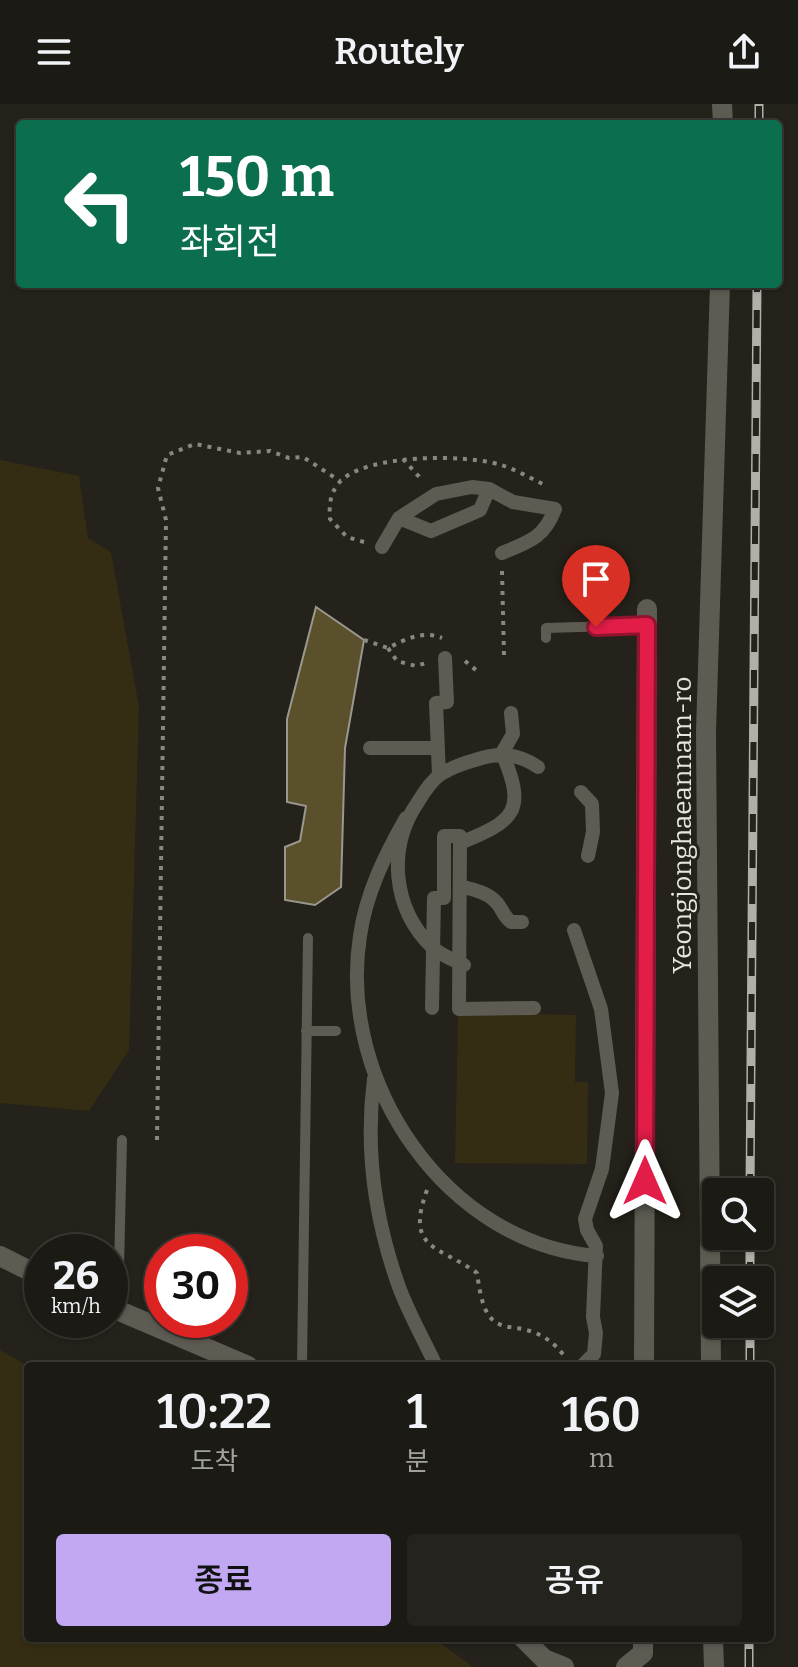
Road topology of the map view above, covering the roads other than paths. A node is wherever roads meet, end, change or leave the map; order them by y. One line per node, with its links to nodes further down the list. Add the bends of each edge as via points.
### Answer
1 (720, 288): 41 (street, Yeongjonghaeannam-ro, via 706,732)
2 (489, 489): 3 (street, via 436,494); 3 (street, via 480,510 431,531); 5 (street, via 513,502 555,509 548,527 532,541)
3 (399, 518): 4 (street)
4 (382, 547)
5 (502, 553)
6 (647, 617): 7 (lane, via 546,628); 40 (street)
7 (546, 638)
8 (450, 654): 11 (street, via 447,702 436,703)
9 (511, 713): 12 (street, via 513,734)
10 (370, 748): 11 (street)
11 (438, 748): 14 (street)
12 (502, 753): 13 (street); 14 (street); 17 (street, via 514,782 515,805 499,828)
13 (538, 767)
14 (439, 775): 16 (street)
15 (581, 792): 18 (street, via 592,804)
16 (406, 818): 23 (street, via 396,857 401,893 413,923); 29 (street, via 383,861 359,937 357,983 365,1047)
17 (460, 843): 19 (street); 23 (street, via 460,836 444,836 444,898 434,898)
18 (588, 856)
19 (460, 886): 20 (street, via 496,902 511,922); 24 (street)
20 (522, 922)
21 (574, 930): 33 (street, via 601,1009 612,1093 602,1169 585,1219)
22 (308, 938): 27 (lane)
23 (433, 949): 24 (street); 25 (street)
24 (464, 964): 26 (street, via 459,1009)
25 (432, 1008)
26 (534, 1008)
27 (306, 1031): 28 (lane); 37 (lane)
28 (336, 1031)
29 (375, 1074): 33 (street, via 384,1100 412,1144 470,1207 533,1243); 38 (street, via 369,1122 376,1207 399,1288)
30 (122, 1140): 31 (lane)
31 (118, 1234)
32 (0, 1256): 34 (street)
33 (597, 1256): 39 (street, via 594,1354)
34 (24, 1268)
35 (128, 1314): 36 (street)
36 (239, 1362)
37 (302, 1362)
38 (434, 1362)
39 (586, 1362)
40 (644, 1362)
41 (711, 1362)
42 (527, 1642): 45 (street, via 544,1659)
43 (713, 1642): 47 (street)
44 (643, 1653): 46 (street)
45 (564, 1667)
46 (626, 1667)
47 (714, 1667)

